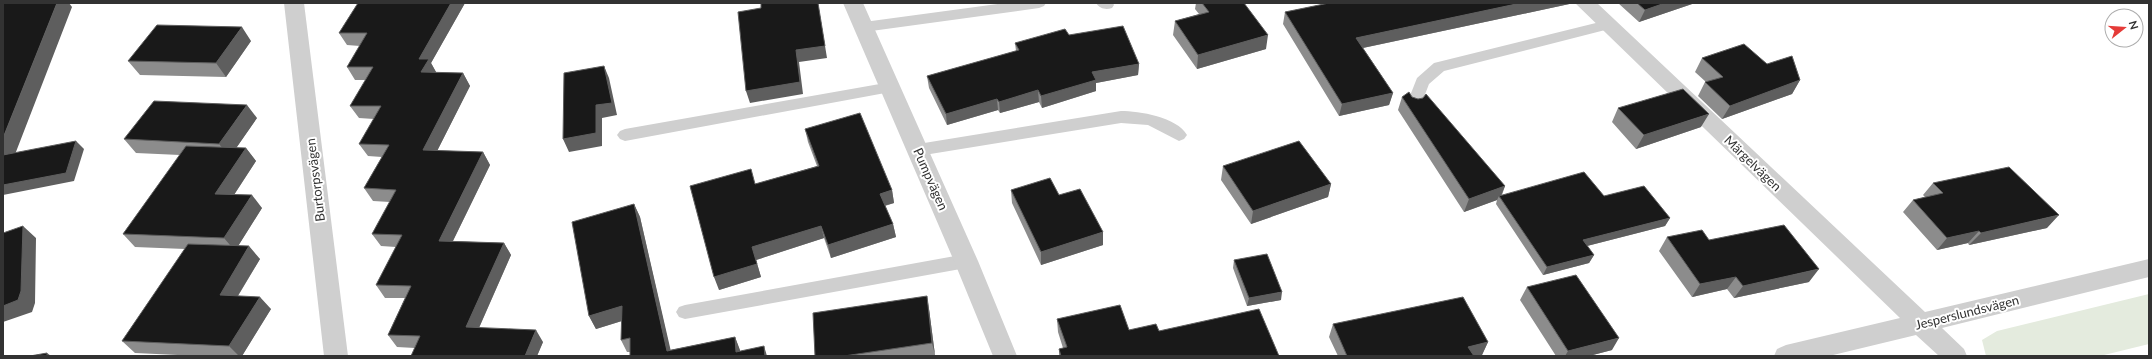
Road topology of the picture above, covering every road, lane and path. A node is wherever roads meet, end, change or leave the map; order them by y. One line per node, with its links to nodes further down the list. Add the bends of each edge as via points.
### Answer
1 (294, 3): 16 (street, Burtorpsvägen)
2 (853, 3): 6 (street, Pumpvägen)
3 (1038, 3): 6 (lane)
4 (1585, 3): 5 (street, Märgelvägen)
5 (1608, 25): 8 (lane, via 1439,67 1422,82); 15 (street, Märgelvägen)
6 (864, 27): 7 (street, Pumpvägen)
7 (890, 87): 9 (lane); 11 (street, Pumpvägen)
8 (1414, 106)
9 (625, 134)
10 (1179, 135): 11 (lane, via 1167,126 1135,116)
11 (918, 150): 12 (street, Pumpvägen)
12 (966, 261): 14 (lane); 17 (street, Pumpvägen)
13 (2149, 268): 15 (street, Jesperslundsvägen)
14 (685, 312)
15 (1921, 324): 18 (street, Jesperslundsvägen); 19 (street, Märgelvägen)
16 (336, 356)
17 (1005, 356)
18 (1786, 356)
19 (1955, 356)

